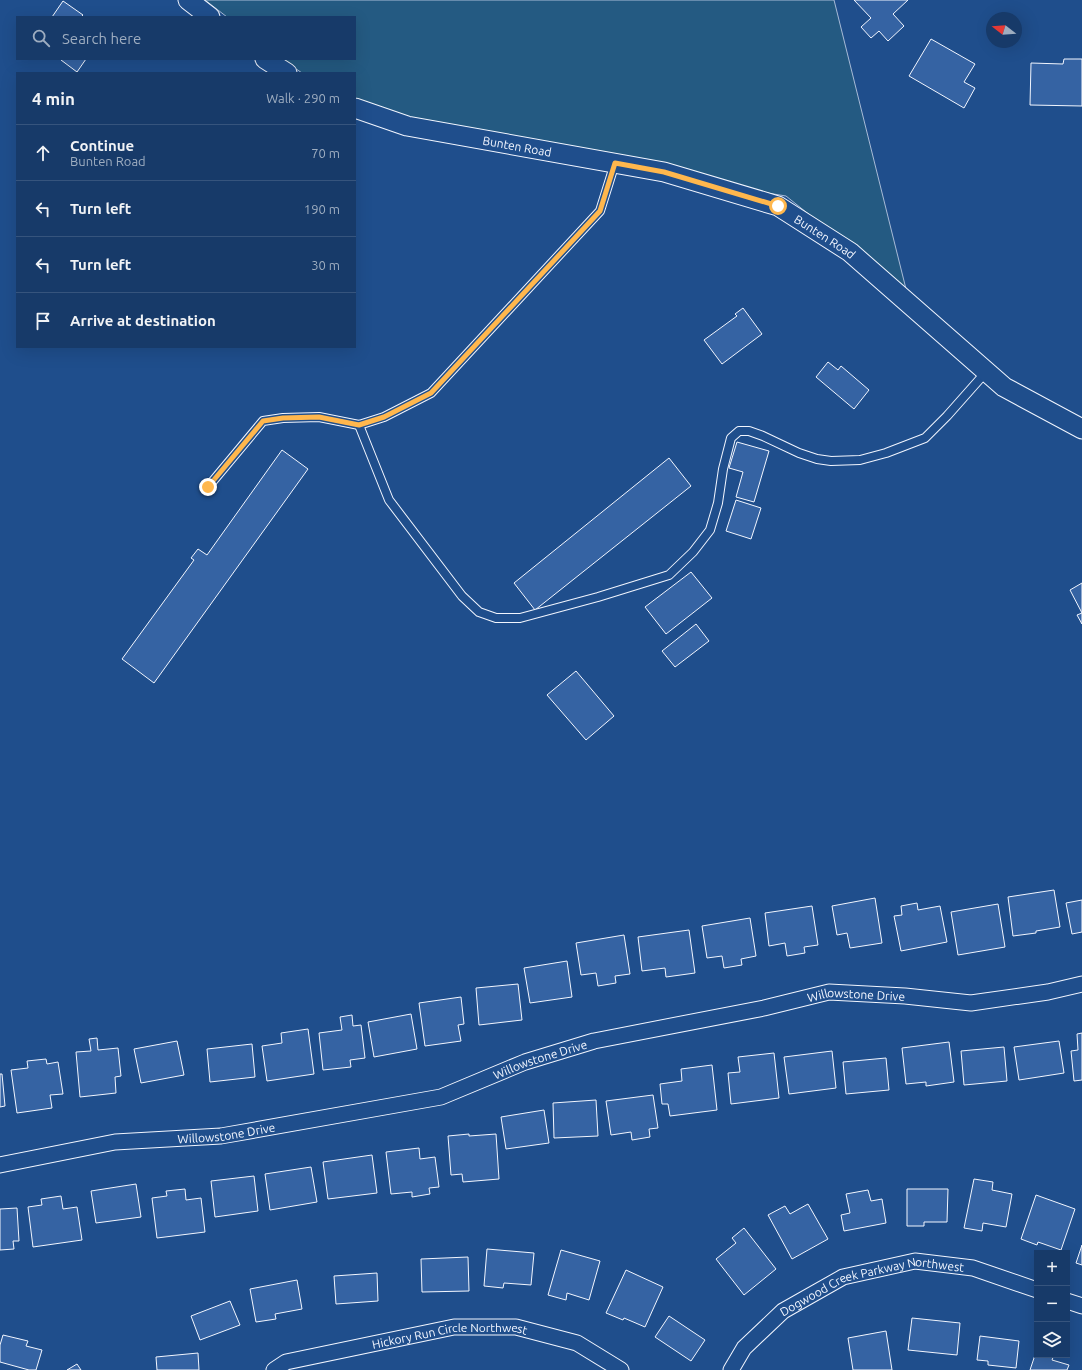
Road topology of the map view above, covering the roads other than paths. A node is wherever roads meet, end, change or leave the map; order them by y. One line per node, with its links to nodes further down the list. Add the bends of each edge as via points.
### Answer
1 (188, 0): 2 (street)
2 (209, 16)
3 (267, 60): 4 (street)
4 (285, 72)
5 (356, 108): 6 (street, Bunten Road, via 408,126)
6 (615, 163): 7 (street, Bunten Road, via 664,172 778,206 850,252); 8 (lane, via 600,211 431,393 384,417)
7 (986, 372): 8 (lane, via 925,438 860,460 817,459 749,431 739,432 731,438 710,530 693,552 669,575 520,618 496,618 479,612 462,596 389,500); 9 (street, Bunten Road, via 1004,387)
8 (359, 425): 10 (lane, via 319,417 263,421)
9 (1082, 429)
10 (208, 487)
11 (1082, 984): 12 (street, Willowstone Drive, via 1048,992 971,1003 829,992 764,1008 594,1041 524,1062 441,1097 221,1136 115,1142)
12 (0, 1165)
13 (1034, 1289): 18 (street, Dogwood Creek Parkway Northwest, via 973,1268 915,1261 843,1277 782,1311 744,1348)
14 (1070, 1302): 15 (street)
15 (1082, 1306)
16 (274, 1370): 17 (street, Hickory Run Circle Northwest, via 286,1362 454,1326 516,1327 577,1343)
17 (621, 1370)
18 (731, 1370)

